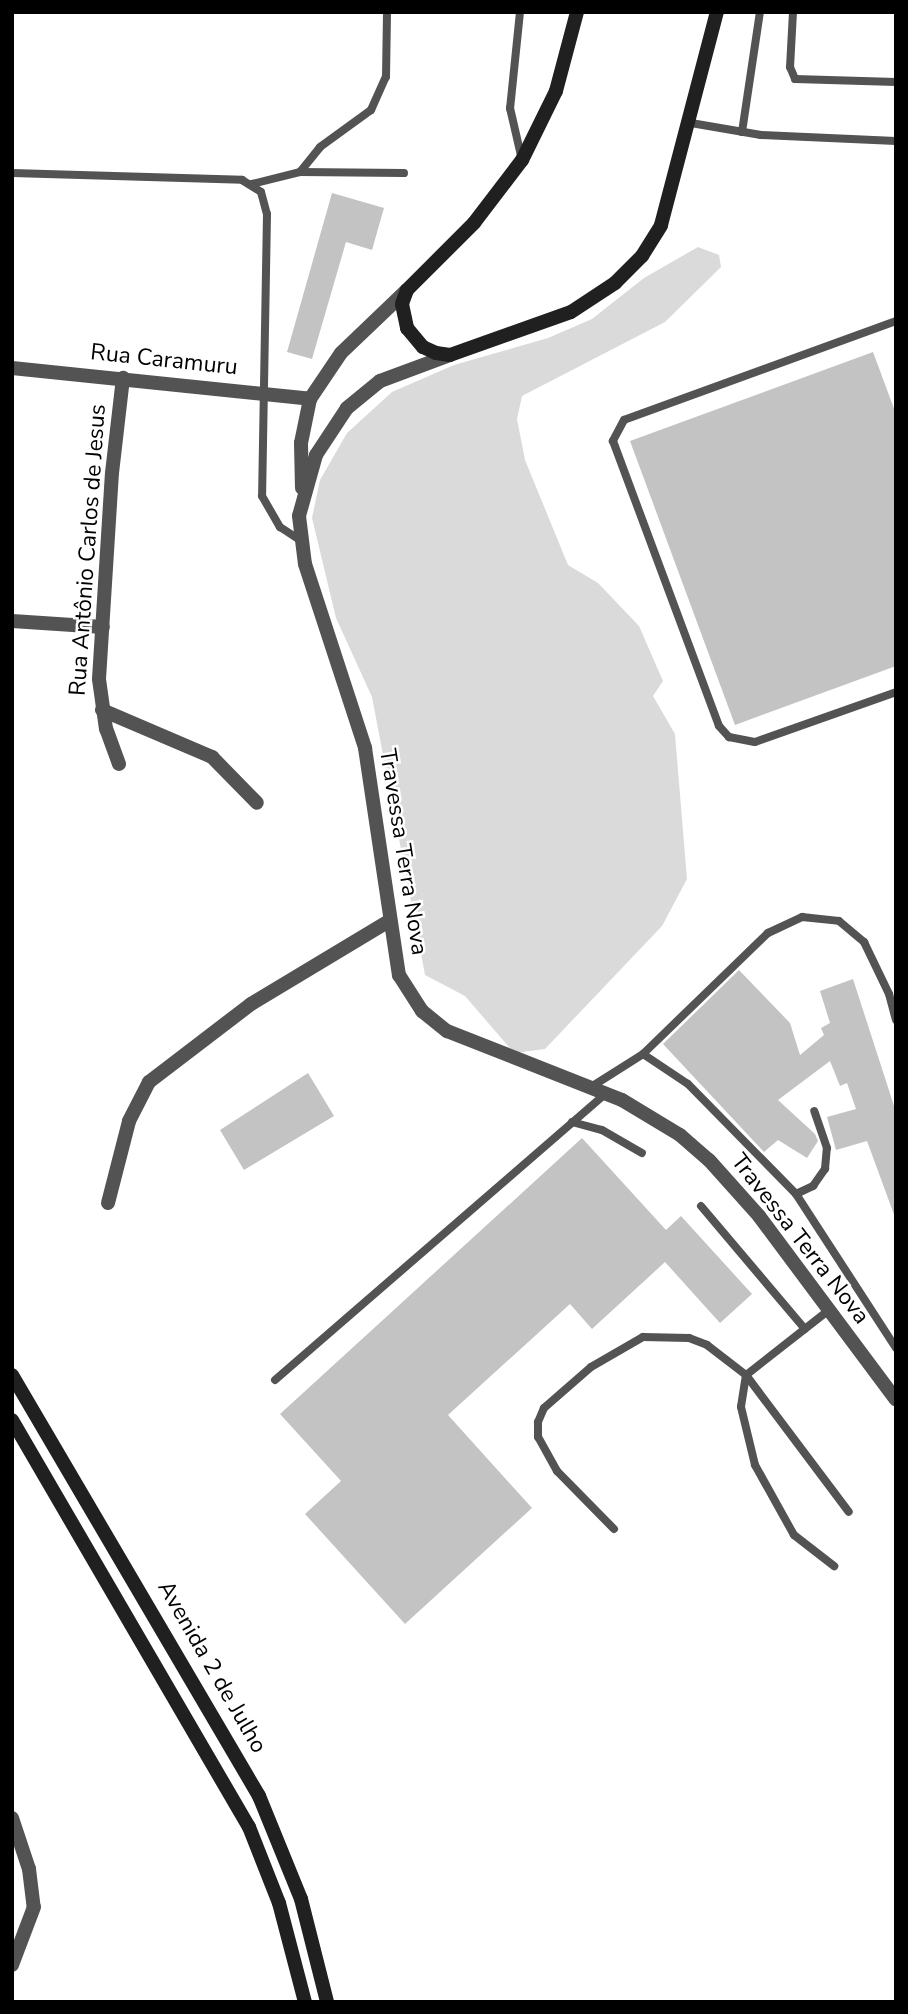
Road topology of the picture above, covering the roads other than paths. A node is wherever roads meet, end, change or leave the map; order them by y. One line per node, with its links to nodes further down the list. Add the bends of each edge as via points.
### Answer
1 (387, 12): 12 (lane, via 386,78 371,110 320,147)
2 (520, 12): 11 (lane, via 510,108)
3 (578, 12): 11 (main road, via 556,91)
4 (717, 12): 8 (main road)
5 (761, 12): 9 (lane)
6 (793, 12): 7 (lane, via 790,67 795,79)
7 (896, 82)
8 (691, 123): 9 (lane); 18 (main road, via 661,225 642,256 615,283 571,312)
9 (742, 132): 10 (lane)
10 (896, 141)
11 (522, 160): 16 (main road, via 474,223)
12 (300, 172): 14 (lane); 15 (lane)
13 (12, 173): 15 (lane, via 242,180)
14 (404, 173)
15 (252, 184): 21 (lane, via 261,192 267,214)
16 (407, 290): 18 (main road, via 402,316 412,338); 22 (street, via 341,353)
17 (896, 321): 27 (lane, via 624,420 613,441 719,726 729,737 755,742)
18 (450, 355): 23 (street, via 380,381 347,408 316,455)
19 (12, 368): 20 (street, Rua Caramuru)
20 (123, 378): 21 (street, Rua Caramuru); 26 (street, Rua Antônio Carlos de Jesus, via 111,472)
21 (264, 394): 22 (street, Rua Caramuru); 24 (lane, via 262,496 280,527)
22 (310, 399): 23 (street, via 301,443)
23 (303, 493): 24 (street, Travessa Terra Nova)
24 (300, 540): 31 (street, Travessa Terra Nova, via 365,748)
25 (12, 621): 26 (street)
26 (103, 627): 28 (street, Rua Antônio Carlos de Jesus)
27 (896, 692)
28 (102, 710): 29 (street, Rua Antônio Carlos de Jesus); 30 (street, via 212,757)
29 (119, 764)
30 (257, 803)
31 (389, 921): 34 (street, Travessa Terra Nova, via 399,975 414,1002 434,1021 474,1045); 40 (street, via 251,1004 149,1082 129,1121)
32 (896, 1020): 33 (lane, via 864,942 839,921 802,917 768,933)
33 (643, 1054): 34 (lane); 39 (lane, via 688,1084)
34 (591, 1087): 35 (street, Travessa Terra Nova)
35 (606, 1093): 37 (lane); 42 (street, Travessa Terra Nova, via 656,1119 709,1160 759,1216)
36 (814, 1111): 39 (lane, via 827,1148 825,1169 813,1185)
37 (572, 1122): 38 (lane, via 602,1130); 47 (lane)
38 (642, 1153)
39 (796, 1194): 44 (lane)
40 (108, 1203)
41 (701, 1206): 43 (lane)
42 (829, 1310): 43 (lane); 48 (street, Travessa Terra Nova)
43 (805, 1329): 46 (lane)
44 (896, 1348)
45 (12, 1375): 57 (main road, Avenida 2 de Julho, via 259,1796 301,1899)
46 (746, 1375): 50 (lane); 51 (lane, via 707,1345 688,1338 643,1337 591,1367 544,1408 538,1437 546,1455); 52 (lane, via 741,1407 755,1465 794,1535)
47 (275, 1380)
48 (896, 1400)
49 (12, 1420): 56 (main road, Avenida 2 de Julho, via 249,1827 279,1903)
50 (849, 1512)
51 (614, 1529)
52 (834, 1566)
53 (12, 1818): 54 (street)
54 (15, 1835): 55 (street, via 34,1907)
55 (12, 1965)
56 (305, 2002)
57 (327, 2002)

